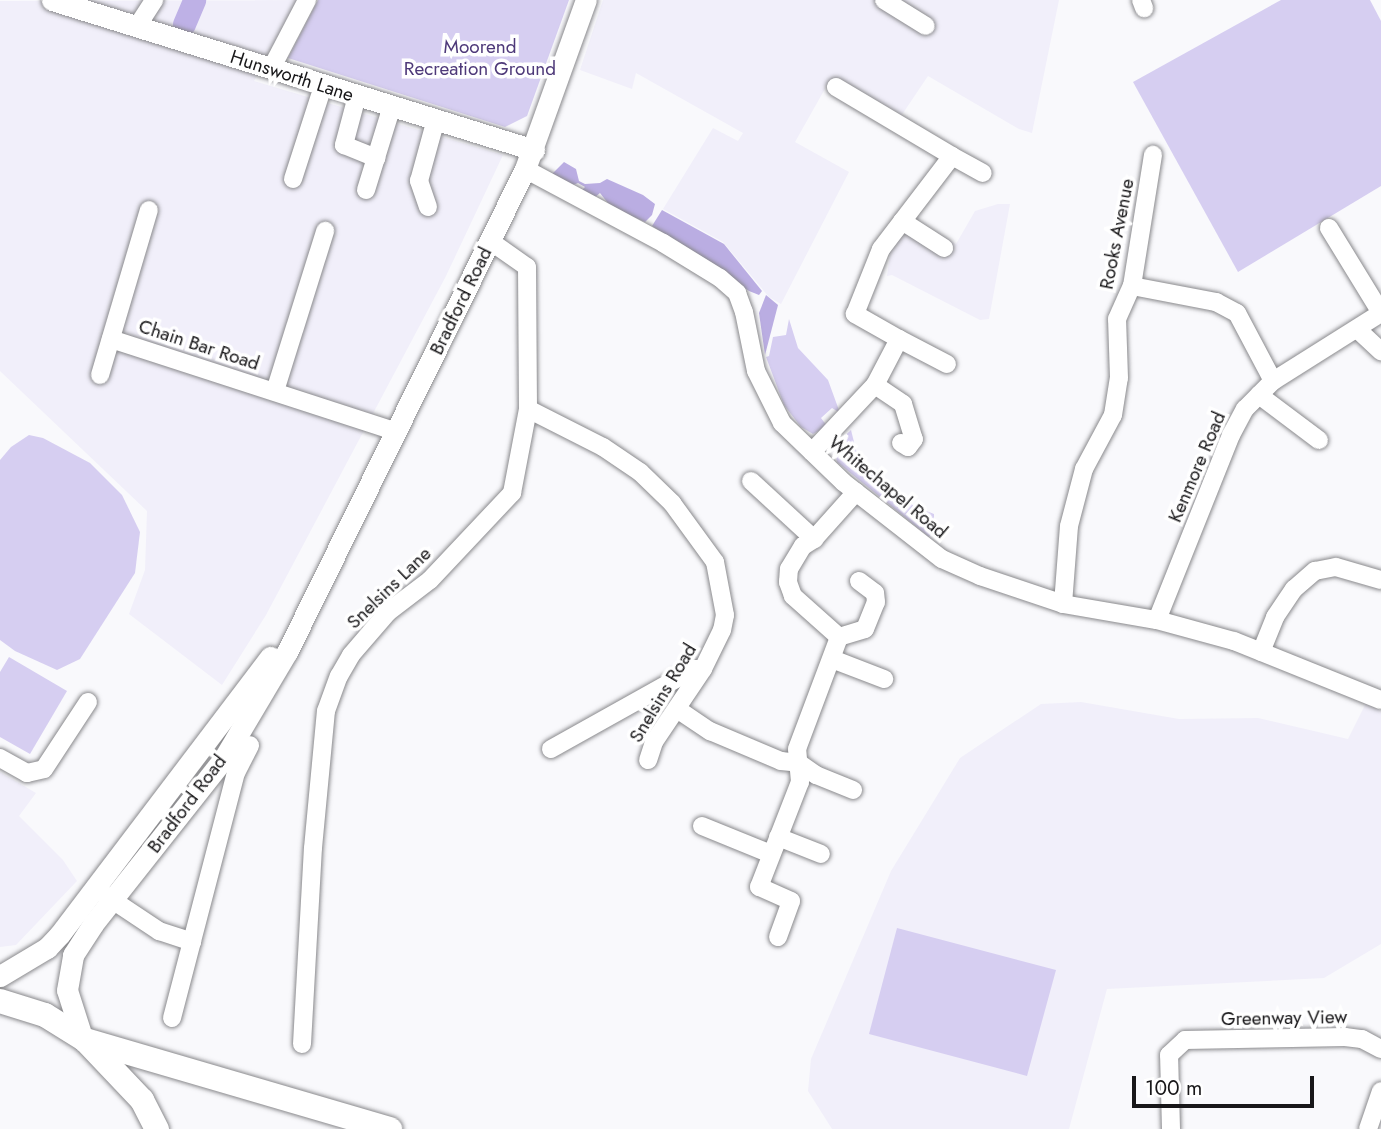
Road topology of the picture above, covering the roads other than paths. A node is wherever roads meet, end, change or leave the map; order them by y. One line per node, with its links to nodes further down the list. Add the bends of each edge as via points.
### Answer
1 (52, 0): 6 (main road, Hunsworth Lane)
2 (154, 0): 6 (street)
3 (307, 0): 8 (street)
4 (586, 0): 17 (main road, Bradford Road)
5 (884, 0): 7 (street)
6 (138, 25): 8 (main road, Hunsworth Lane)
7 (926, 26)
8 (271, 69): 9 (main road, Hunsworth Lane)
9 (323, 86): 11 (main road, Hunsworth Lane); 19 (street)
10 (836, 87): 15 (street)
11 (357, 96): 12 (main road, Hunsworth Lane); 16 (street, via 344,145)
12 (392, 106): 13 (main road, Hunsworth Lane); 16 (street)
13 (436, 119): 17 (main road, Hunsworth Lane); 21 (street, via 419,181)
14 (1153, 155): 28 (street, Rooks Avenue)
15 (952, 156): 18 (street); 23 (street)
16 (376, 158): 20 (street)
17 (529, 159): 26 (main road, Bradford Road); 44 (street, Whitechapel Road, via 737,293 755,371 782,424)
18 (983, 173)
19 (293, 180)
20 (366, 190)
21 (428, 207)
22 (149, 210): 31 (street, Chain Bar Road)
23 (902, 221): 27 (street); 32 (street, via 881,249 855,314)
24 (1329, 228): 29 (street)
25 (325, 231): 38 (street, Chain Bar Road)
26 (490, 241): 40 (street, Snelsins Lane, via 527,267); 41 (main road, Bradford Road)
27 (944, 248)
28 (1132, 286): 36 (street, via 1216,302 1237,313); 50 (street, Rooks Avenue, via 1117,319 1119,378 1113,415 1084,469 1069,526)
29 (1381, 313): 30 (street, Kenmore Road)
30 (1357, 330): 33 (street); 36 (street, Kenmore Road)
31 (111, 339): 35 (street, Chain Bar Road); 38 (street, Chain Bar Road)
32 (899, 339): 34 (street); 37 (street)
33 (1381, 351)
34 (947, 364)
35 (100, 375)
36 (1273, 382): 39 (street, Kenmore Road)
37 (875, 385): 43 (street, via 903,404 914,439 908,447); 44 (street)
38 (275, 391): 41 (street, Chain Bar Road)
39 (1259, 395): 42 (street); 51 (street, Kenmore Road, via 1231,435)
40 (528, 409): 55 (street, Snelsins Road, via 603,447 640,472 672,503 706,547 715,562 725,615 717,646); 77 (street, Snelsins Lane, via 512,493 430,580 388,612 365,638 339,676 326,711)
41 (397, 432): 70 (main road, Bradford Road, via 281,664 224,758)
42 (1319, 440)
43 (901, 443)
44 (812, 452): 46 (street, Whitechapel Road)
45 (751, 481): 47 (street)
46 (856, 492): 47 (street); 50 (street, Whitechapel Road, via 942,559)
47 (814, 539): 52 (street, via 796,555 788,582 793,596)
48 (1381, 580): 53 (street, via 1336,567 1315,571 1287,598)
49 (859, 581): 52 (street, via 875,593 876,602 865,629)
50 (1063, 604): 51 (street, Whitechapel Road)
51 (1157, 620): 53 (street, Whitechapel Road)
52 (839, 637): 54 (street)
53 (1262, 652): 57 (street, Whitechapel Road)
54 (832, 659): 56 (street); 64 (street, via 797,749)
55 (703, 669): 59 (street, Snelsins Road); 61 (street, via 694,669)
56 (884, 679)
57 (1381, 700)
58 (88, 702): 62 (street, via 44,769 27,773)
59 (677, 709): 63 (street, Snelsins Road, via 654,742); 64 (street, via 710,731 781,761)
60 (250, 745): 72 (street, Bradford Road, via 236,773)
61 (551, 749)
62 (0, 758)
63 (648, 760)
64 (799, 763): 65 (street); 67 (street, via 800,782)
65 (853, 790)
66 (702, 826): 68 (street)
67 (778, 837): 68 (street); 69 (street)
68 (771, 854): 71 (street, via 759,887 791,901)
69 (821, 854)
70 (104, 894): 72 (street, via 159,931); 73 (main road, Bradford Road, via 47,948); 76 (main road, Bradford Road, via 69,966 69,999)
71 (778, 937)
72 (192, 942): 75 (street, Bradford Road)
73 (0, 976)
74 (0, 1001): 76 (highway, via 46,1015)
75 (172, 1018)
76 (84, 1039): 80 (highway, via 142,1100); 81 (highway)
77 (302, 1044)
78 (1381, 1049): 82 (street, Greenway View, via 1345,1037 1185,1040 1169,1055)
79 (1381, 1091): 83 (street)
80 (157, 1129)
81 (390, 1129)
82 (1171, 1129)
83 (1368, 1129)

